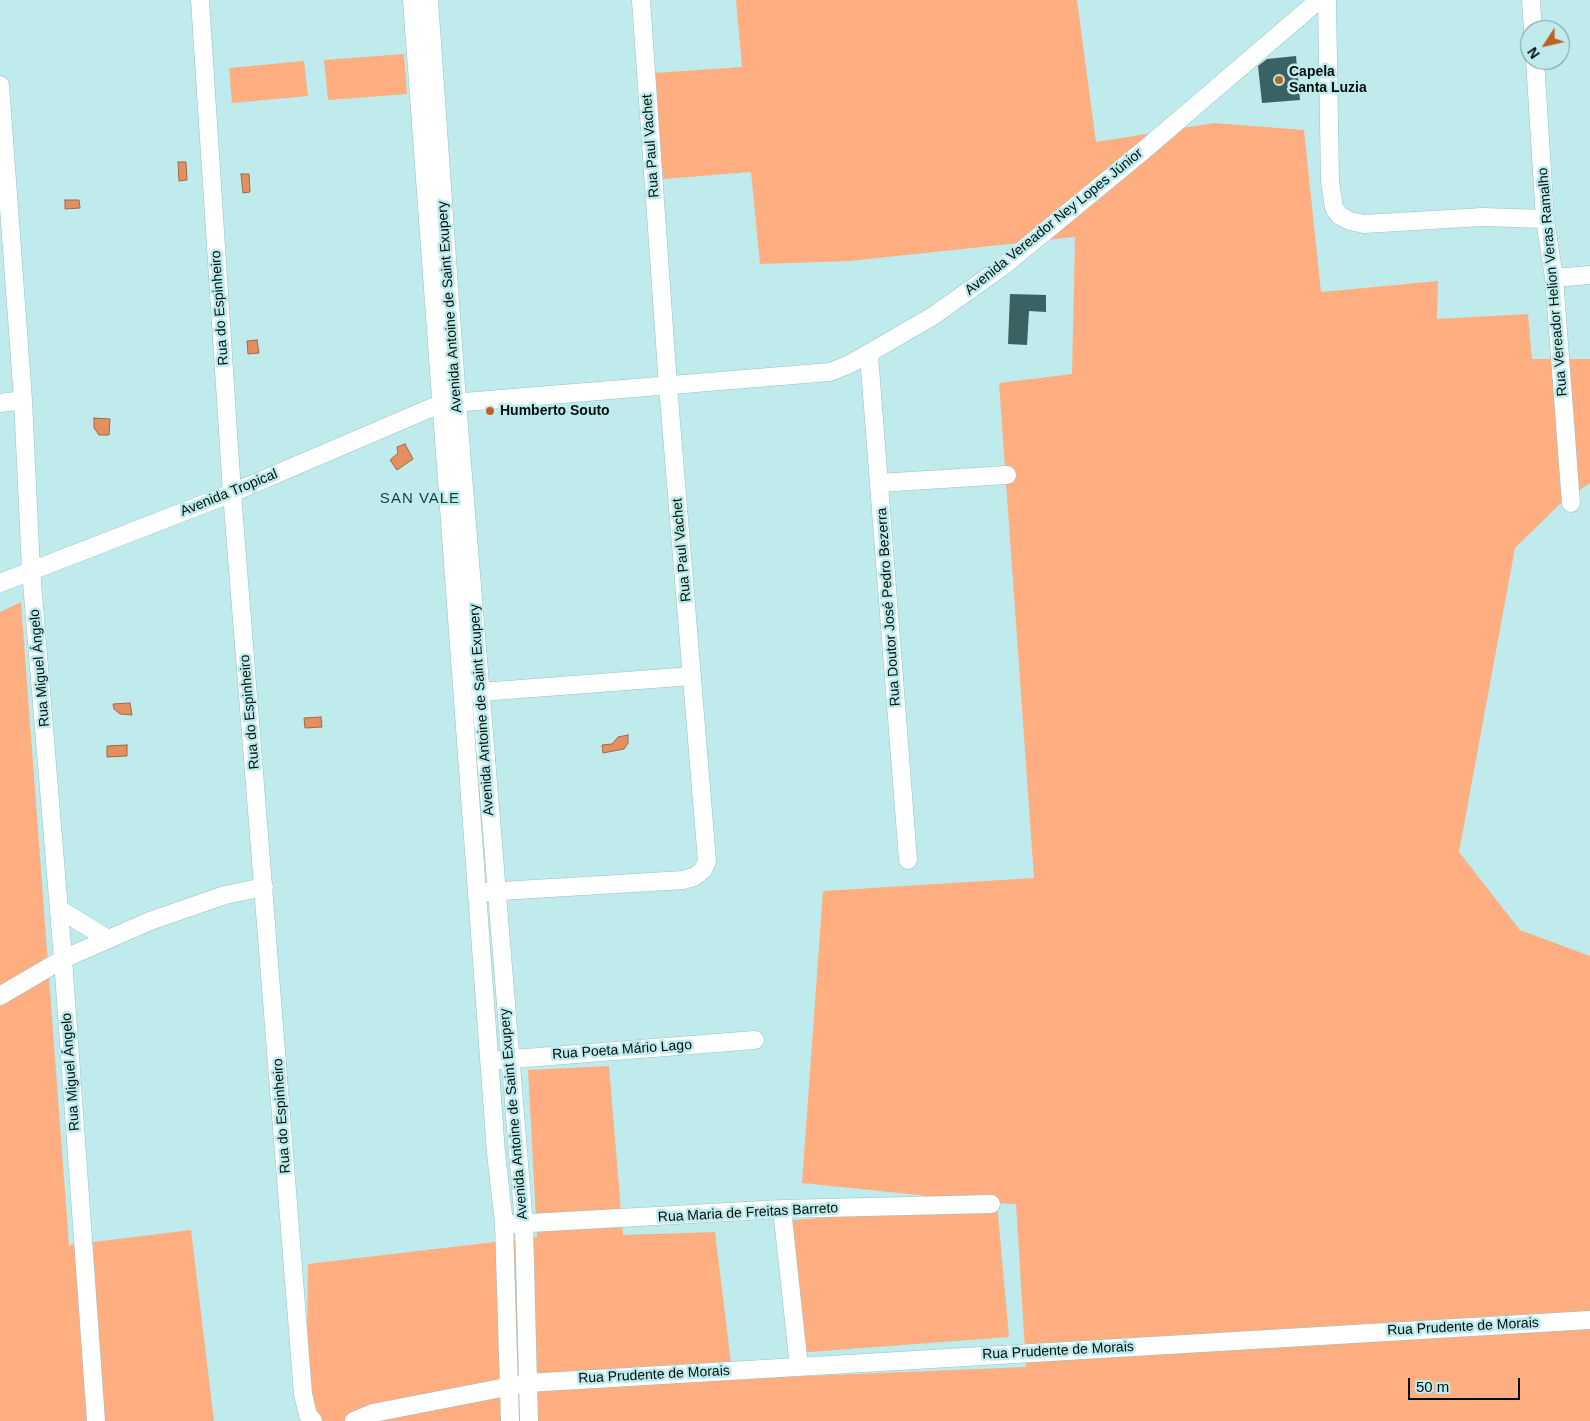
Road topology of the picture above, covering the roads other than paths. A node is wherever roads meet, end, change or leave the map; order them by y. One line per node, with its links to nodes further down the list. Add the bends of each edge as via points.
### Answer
1 (200, 0): 22 (street, Rua do Espinheiro)
2 (412, 0): 11 (street, Avenida Antoine de Saint Exupery)
3 (429, 0): 11 (street, Avenida Antoine de Saint Exupery)
4 (641, 0): 16 (street, Rua Paul Vachet)
5 (1319, 0): 15 (street, Avenida Vereador Ney Lopes Júnior, via 1002,267 934,316)
6 (1327, 0): 12 (street, via 1330,181 1334,208 1340,216 1350,222 1364,224 1482,217)
7 (1531, 0): 8 (street)
8 (1532, 20)
9 (1536, 70): 12 (street, Rua Vereador Helion Veras Ramalho)
10 (0, 85): 17 (street, Rua Miguel Ángelo)
11 (427, 102): 19 (street, Avenida Antoine de Saint Exupery)
12 (1545, 219): 14 (street, Rua Vereador Helion Veras Ramalho)
13 (1590, 275): 14 (street)
14 (1554, 278): 23 (street, Rua Vereador Helion Veras Ramalho)
15 (869, 354): 16 (street, Avenida Vereador Ney Lopes Júnior, via 830,372); 21 (street, Rua Doutor José Pedro Bezerra)
16 (668, 386): 19 (street, Avenida Vereador Ney Lopes Júnior); 26 (street, Rua Paul Vachet)
17 (23, 400): 18 (street); 24 (street, Rua Miguel Ángelo)
18 (0, 403)
19 (448, 403): 22 (street, Avenida Tropical); 27 (street, Avenida Antoine de Saint Exupery); 30 (street, Avenida Antoine de Saint Exupery)
20 (1007, 475): 21 (street)
21 (879, 484): 28 (street, Rua Doutor José Pedro Bezerra)
22 (232, 493): 24 (street, Avenida Tropical); 29 (street, Rua do Espinheiro)
23 (1571, 503)
24 (31, 570): 25 (street, Avenida Tropical); 32 (street, Rua Miguel Ángelo)
25 (0, 583)
26 (692, 676): 27 (street); 31 (street, Rua Paul Vachet, via 707,849 703,870 683,880)
27 (481, 692): 31 (street, Avenida Antoine de Saint Exupery)
28 (908, 860)
29 (264, 887): 33 (street, via 185,908); 48 (street, Rua do Espinheiro, via 302,1394)
30 (477, 892): 31 (street, Rua Paul Vachet); 38 (street, Avenida Antoine de Saint Exupery)
31 (496, 892): 37 (street, Avenida Antoine de Saint Exupery)
32 (59, 909): 33 (street); 34 (street, Rua Miguel Ángelo)
33 (108, 939): 34 (street)
34 (63, 959): 35 (street); 47 (street, Rua Miguel Ángelo)
35 (0, 996)
36 (755, 1040): 37 (street, Rua Poeta Mário Lago)
37 (510, 1059): 38 (street, Rua Poeta Mário Lago); 42 (street, Avenida Antoine de Saint Exupery)
38 (489, 1060): 41 (street, Avenida Antoine de Saint Exupery)
39 (991, 1204): 40 (street, Rua Maria de Freitas Barreto)
40 (782, 1210): 42 (street, Rua Maria de Freitas Barreto); 44 (street)
41 (504, 1223): 42 (street, Rua Maria de Freitas Barreto); 46 (street, Avenida Antoine de Saint Exupery)
42 (524, 1225): 45 (street, Avenida Antoine de Saint Exupery)
43 (1590, 1320): 44 (street, Rua Prudente de Morais)
44 (799, 1367): 45 (street, Rua Prudente de Morais)
45 (527, 1383): 46 (street, Rua Prudente de Morais); 51 (street, Avenida Antoine de Saint Exupery)
46 (508, 1386): 49 (street, Rua Prudente de Morais, via 373,1413); 50 (street, Avenida Antoine de Saint Exupery)
47 (96, 1421)
48 (313, 1421)
49 (354, 1421)
50 (510, 1421)
51 (529, 1421)

